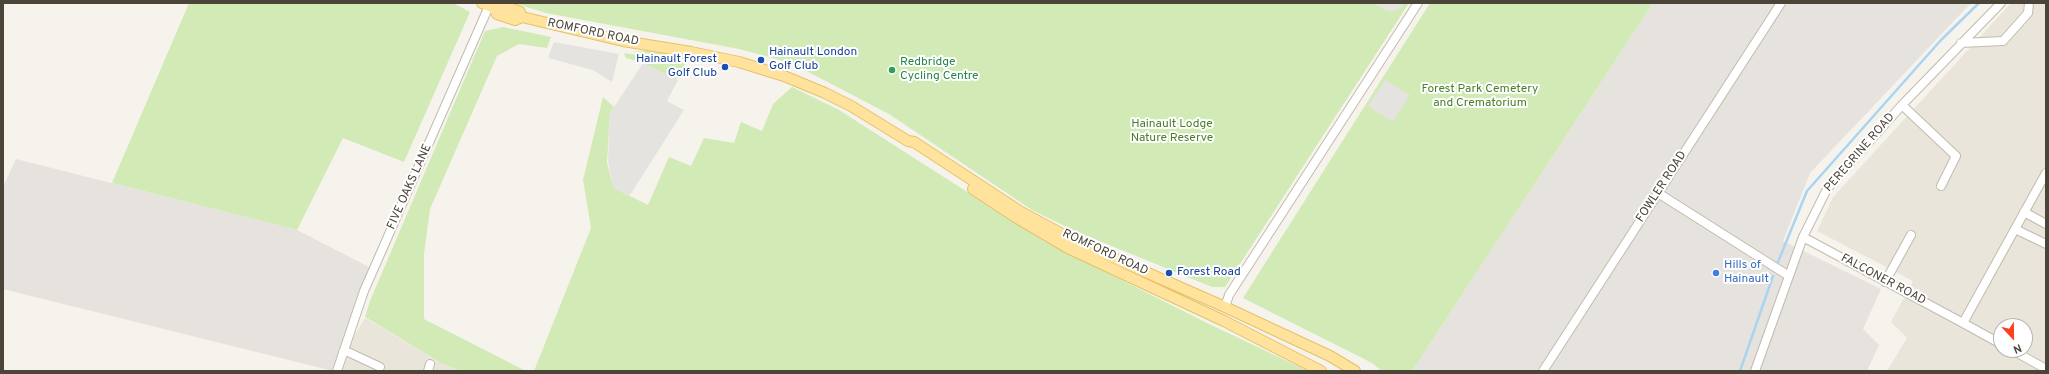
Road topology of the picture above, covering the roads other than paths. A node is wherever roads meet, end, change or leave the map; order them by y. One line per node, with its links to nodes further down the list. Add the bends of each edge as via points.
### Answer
1 (1418, 3): 20 (street, via 1229,295)
2 (1781, 3): 11 (street, FOWLER ROAD)
3 (2001, 3): 6 (street, PEREGRINE ROAD)
4 (2028, 3): 6 (street, via 2028,13 2003,41)
5 (488, 6): 8 (main road, ROMFORD ROAD, via 498,15 516,20 522,17 623,41 739,62 784,76 851,106); 23 (street, FIVE OAKS LANE, via 364,291)
6 (1961, 43): 7 (street, PEREGRINE ROAD)
7 (1902, 105): 10 (street, via 1956,156); 16 (street, PEREGRINE ROAD, via 1826,189)
8 (908, 141): 20 (main road, ROMFORD ROAD, via 914,142 1021,212 1073,240); 28 (main road, ROMFORD ROAD, via 909,145 1017,218 1068,248 1224,321)
9 (2046, 173): 12 (street)
10 (1941, 186)
11 (1658, 193): 18 (street); 30 (street, FOWLER ROAD)
12 (2024, 212): 13 (street); 14 (street)
13 (2046, 224)
14 (2014, 229): 17 (street); 21 (street)
15 (1911, 235): 19 (street)
16 (1803, 237): 18 (street, PEREGRINE ROAD); 19 (street, FALCONER ROAD)
17 (2046, 244)
18 (1789, 276): 31 (street, PEREGRINE ROAD)
19 (1885, 282): 21 (street, FALCONER ROAD)
20 (1225, 307): 29 (main road, ROMFORD ROAD, via 1330,356)
21 (1963, 323): 22 (street, FALCONER ROAD)
22 (1993, 340)
23 (343, 352): 25 (street); 27 (street, FIVE OAKS LANE)
24 (2026, 358): 26 (street)
25 (380, 367)
26 (2046, 369)
27 (337, 371)
28 (1321, 371)
29 (1355, 371)
30 (1543, 371)
31 (1755, 371)

